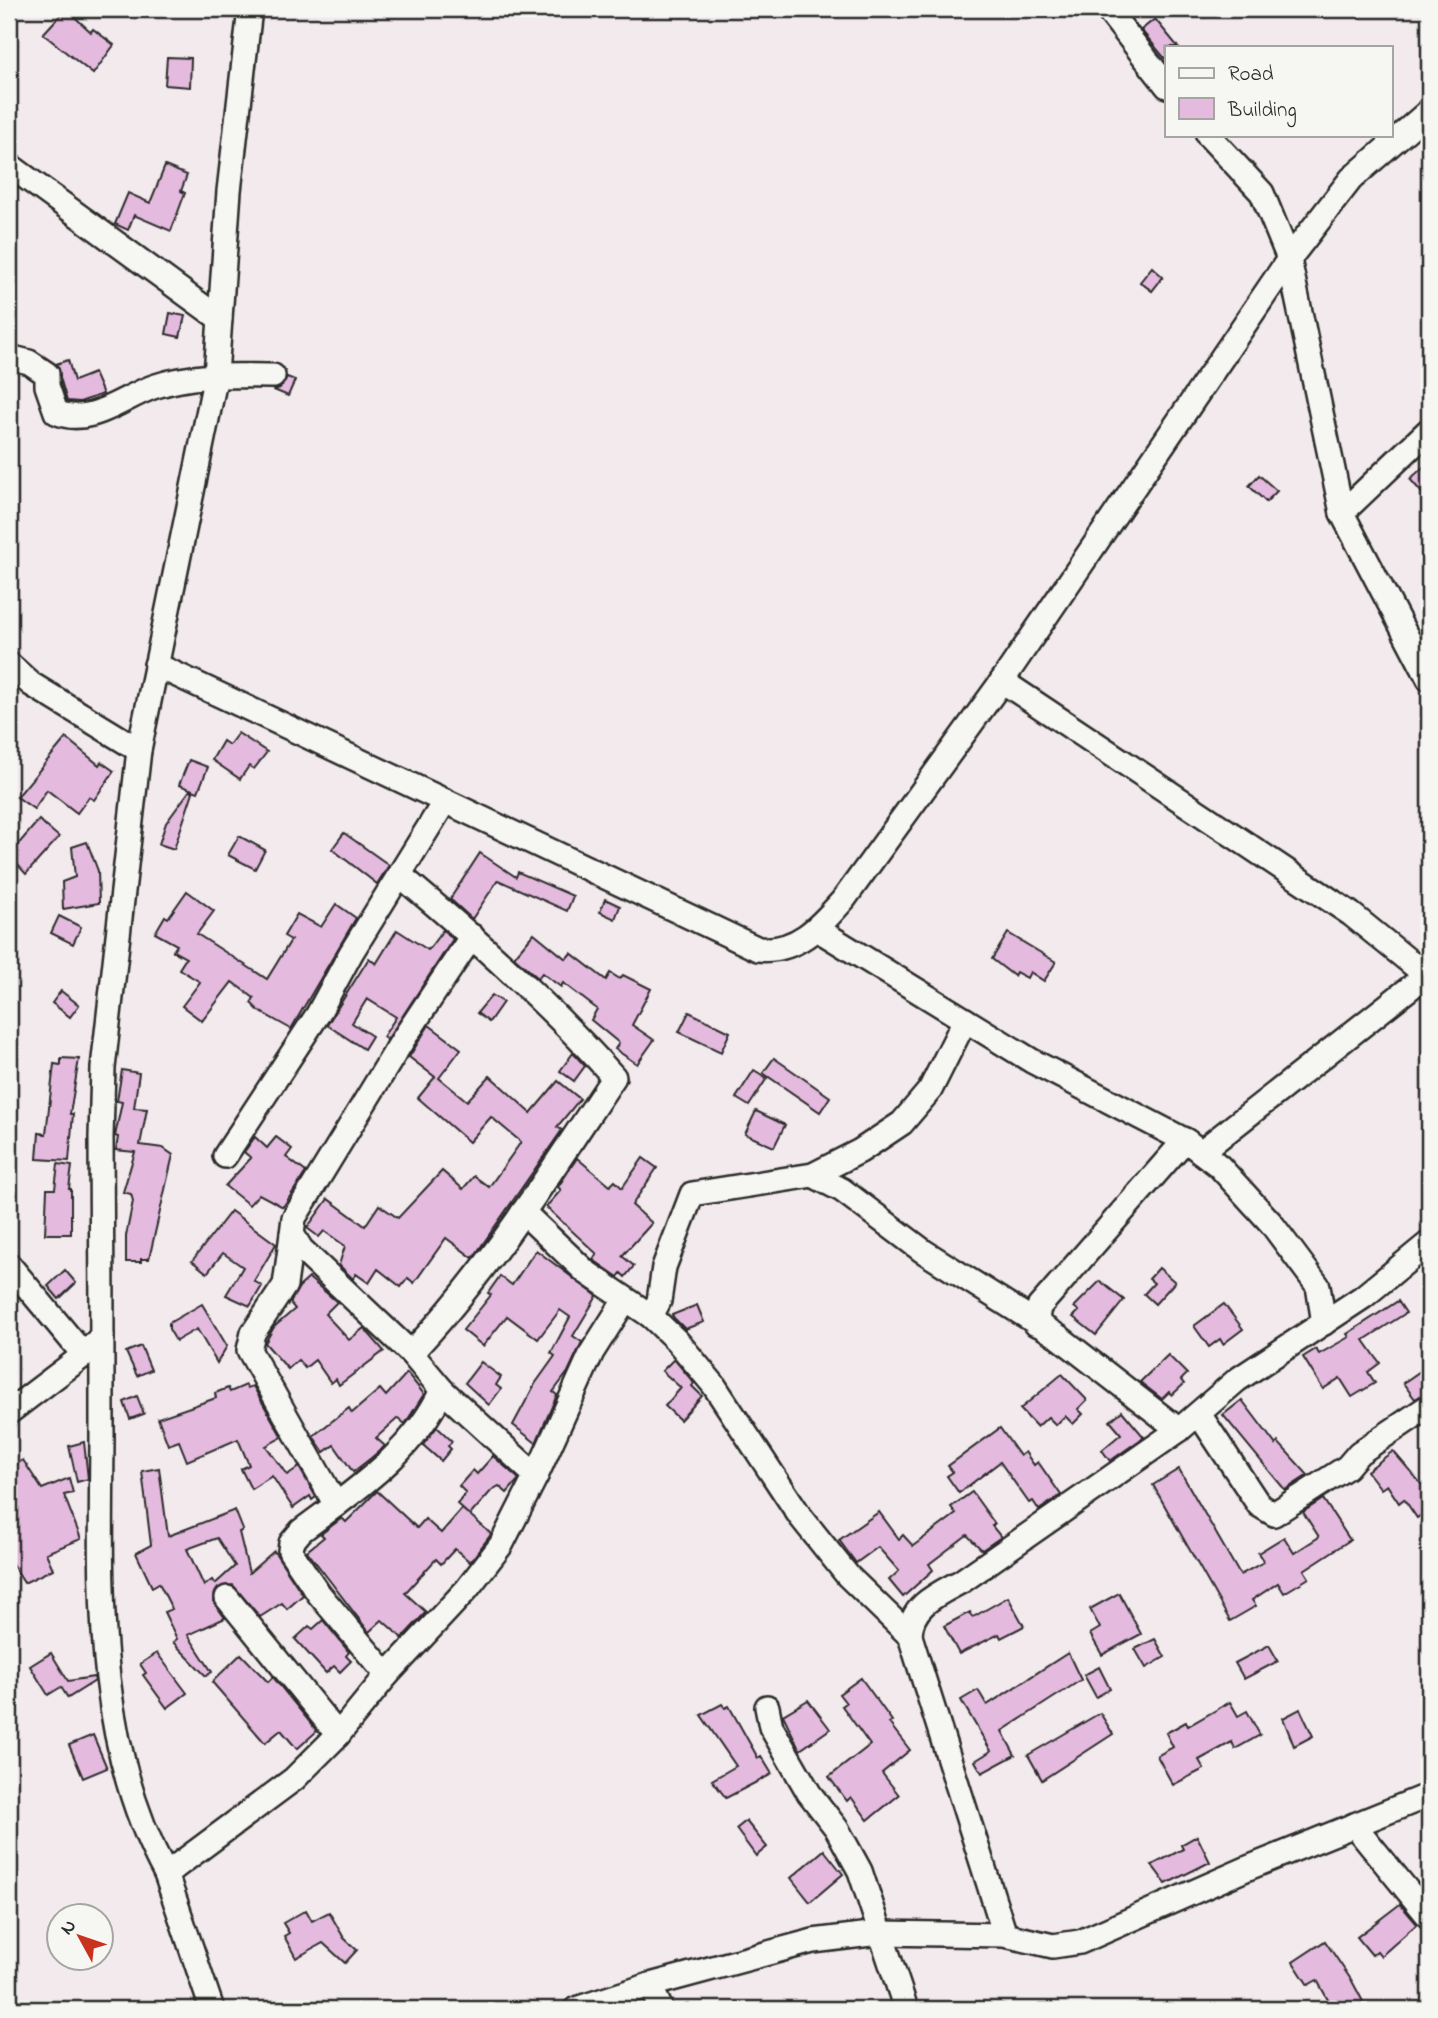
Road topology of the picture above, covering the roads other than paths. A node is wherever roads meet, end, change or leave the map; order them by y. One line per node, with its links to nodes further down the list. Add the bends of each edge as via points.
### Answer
1 (250, 9): 8 (street)
2 (1107, 9): 3 (street)
3 (1165, 83)
4 (1429, 111): 7 (street, via 1351,180)
5 (1209, 136): 7 (street, via 1262,193)
6 (9, 164): 8 (street)
7 (1289, 259): 13 (street); 17 (street)
8 (220, 318): 10 (street)
9 (9, 357): 10 (street, via 29,362 47,374 56,412 67,417 82,418 153,386)
10 (216, 375): 11 (street); 15 (street)
11 (273, 376)
12 (1429, 430): 13 (street)
13 (1342, 513): 16 (street)
14 (9, 664): 18 (street, via 31,684)
15 (156, 664): 18 (street); 19 (street)
16 (1427, 669)
17 (1002, 681): 21 (street, via 844,899); 23 (street, via 1351,914)
18 (139, 750): 36 (street, via 103,1068)
19 (445, 801): 20 (street); 21 (street, via 758,949 777,951)
20 (401, 876): 22 (street); 26 (street)
21 (817, 929): 24 (street)
22 (472, 936): 28 (street, via 568,1025 614,1077); 29 (street, via 294,1219)
23 (1428, 974): 25 (street)
24 (965, 1020): 25 (street); 27 (street, via 930,1090 902,1122 860,1152)
25 (1193, 1146): 34 (street, via 1219,1166 1271,1223 1318,1286); 35 (street, via 1039,1307)
26 (225, 1156)
27 (813, 1175): 33 (street, via 692,1194); 35 (street)
28 (523, 1212): 32 (street, via 586,1272); 37 (street)
29 (292, 1234): 37 (street, via 301,1249); 45 (street, via 285,1285 253,1333 249,1350)
30 (1429, 1243): 34 (street)
31 (9, 1265): 38 (street)
32 (625, 1300): 33 (street); 44 (street, via 587,1361)
33 (651, 1317): 48 (street, via 713,1384 800,1516)
34 (1324, 1323): 42 (street, via 1237,1380)
35 (1036, 1324): 43 (street, via 1115,1378)
36 (102, 1336): 38 (street); 55 (street, via 101,1605 112,1719 128,1780)
37 (411, 1353): 39 (street)
38 (84, 1354): 41 (street)
39 (442, 1390): 44 (street); 45 (street, via 429,1418 384,1465)
40 (1429, 1406): 42 (street, via 1273,1514 1259,1504)
41 (9, 1412)
42 (1199, 1413): 43 (street)
43 (1179, 1430): 47 (street, via 962,1581)
44 (536, 1476): 50 (street, via 501,1545 467,1590)
45 (336, 1505): 50 (street, via 295,1536 290,1551 319,1594)
46 (227, 1598): 52 (street)
47 (925, 1601): 48 (street); 49 (street, via 910,1626)
48 (879, 1607): 49 (street)
49 (911, 1636): 58 (street)
50 (387, 1675): 52 (street)
51 (767, 1707): 57 (street, via 771,1727 860,1871)
52 (338, 1735): 55 (street, via 294,1779)
53 (1429, 1795): 54 (street)
54 (1354, 1825): 56 (street); 58 (street, via 1080,1942 1053,1946)
55 (166, 1874): 60 (street)
56 (1429, 1917)
57 (879, 1933): 58 (street); 59 (street, via 813,1941); 63 (street)
58 (1006, 1935)
59 (650, 1985): 61 (street); 62 (street)
60 (212, 2009)
61 (576, 2009)
62 (661, 2009)
63 (906, 2009)

